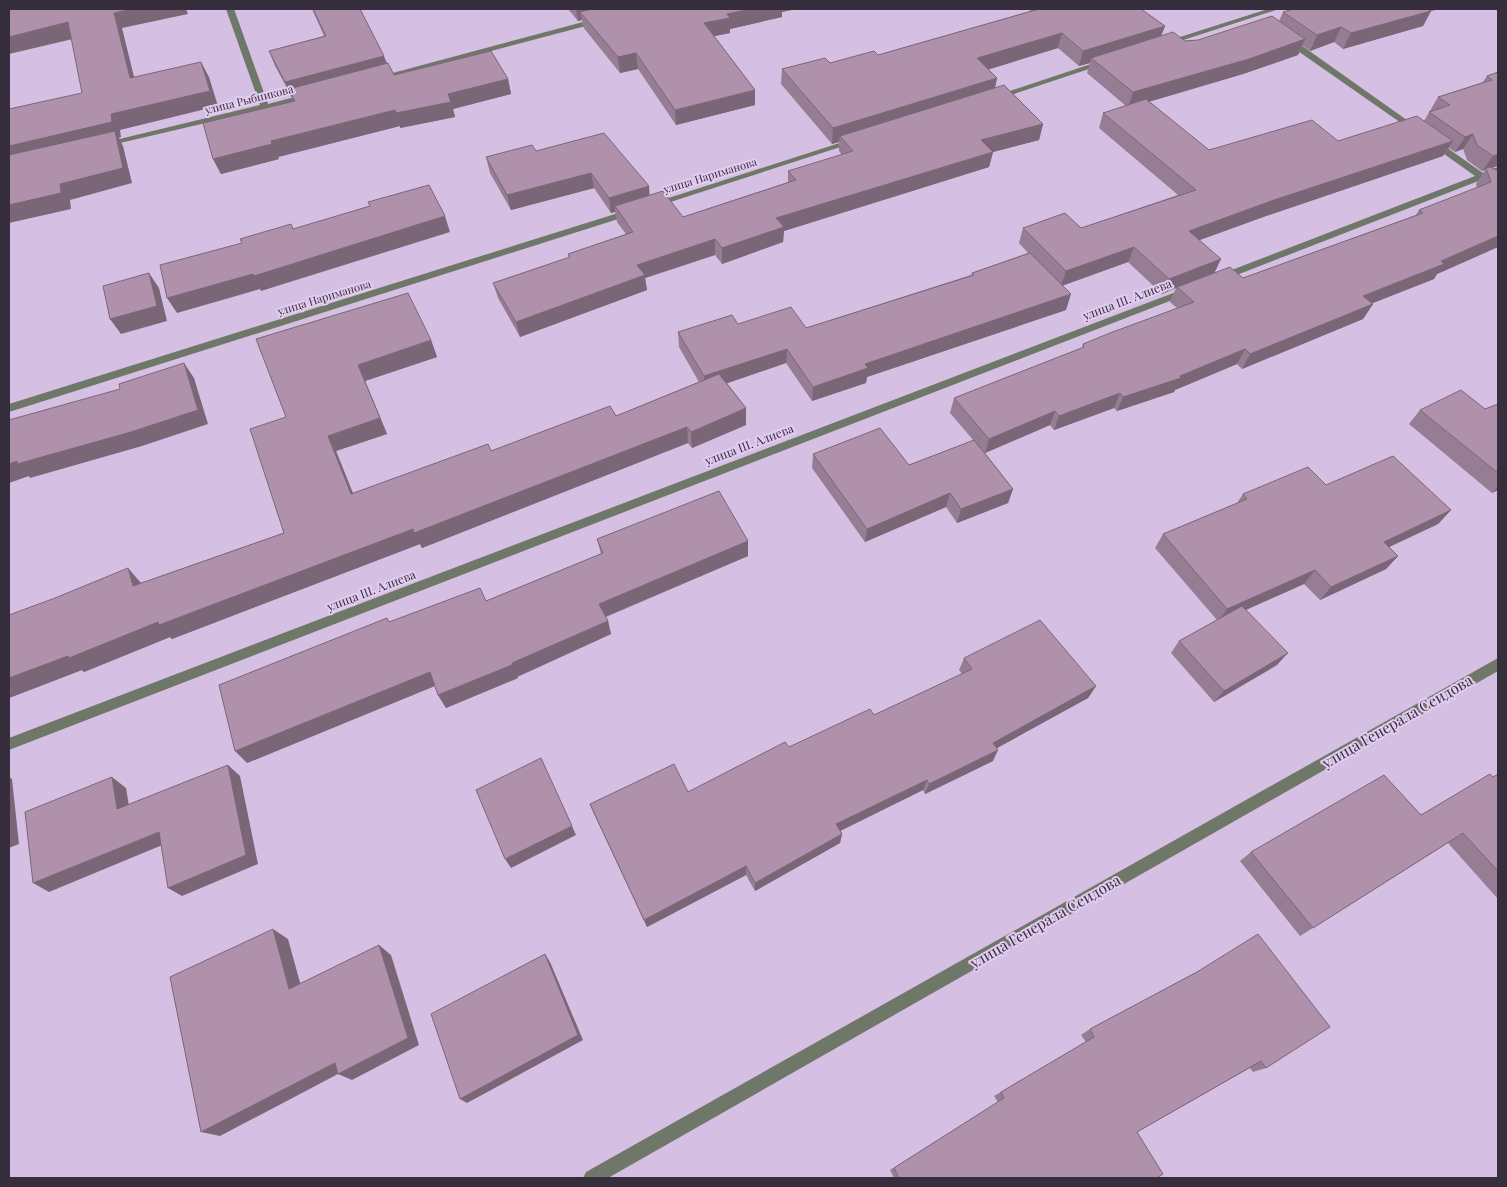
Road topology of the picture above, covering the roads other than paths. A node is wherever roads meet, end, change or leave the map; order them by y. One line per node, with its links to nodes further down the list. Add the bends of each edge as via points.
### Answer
1 (230, 9): 12 (street)
2 (1242, 9): 5 (street)
3 (1275, 9): 5 (street)
4 (610, 16): 9 (street)
5 (1257, 18): 7 (street)
6 (1277, 32): 16 (street)
7 (1159, 45)
8 (1112, 60): 11 (street)
9 (370, 80)
10 (322, 92): 12 (street, улица Рыбникова)
11 (989, 99)
12 (265, 108): 14 (street, улица Рыбникова)
13 (867, 137): 18 (street, улица Нариманова)
14 (94, 148)
15 (1498, 170): 16 (street, улица Ш. Алиева)
16 (1483, 177): 17 (street); 20 (street, улица Ш. Алиева)
17 (1498, 188)
18 (9, 408)
19 (1498, 664): 21 (street, улица Генерала Сеидова)
20 (9, 744)
21 (592, 1178)

